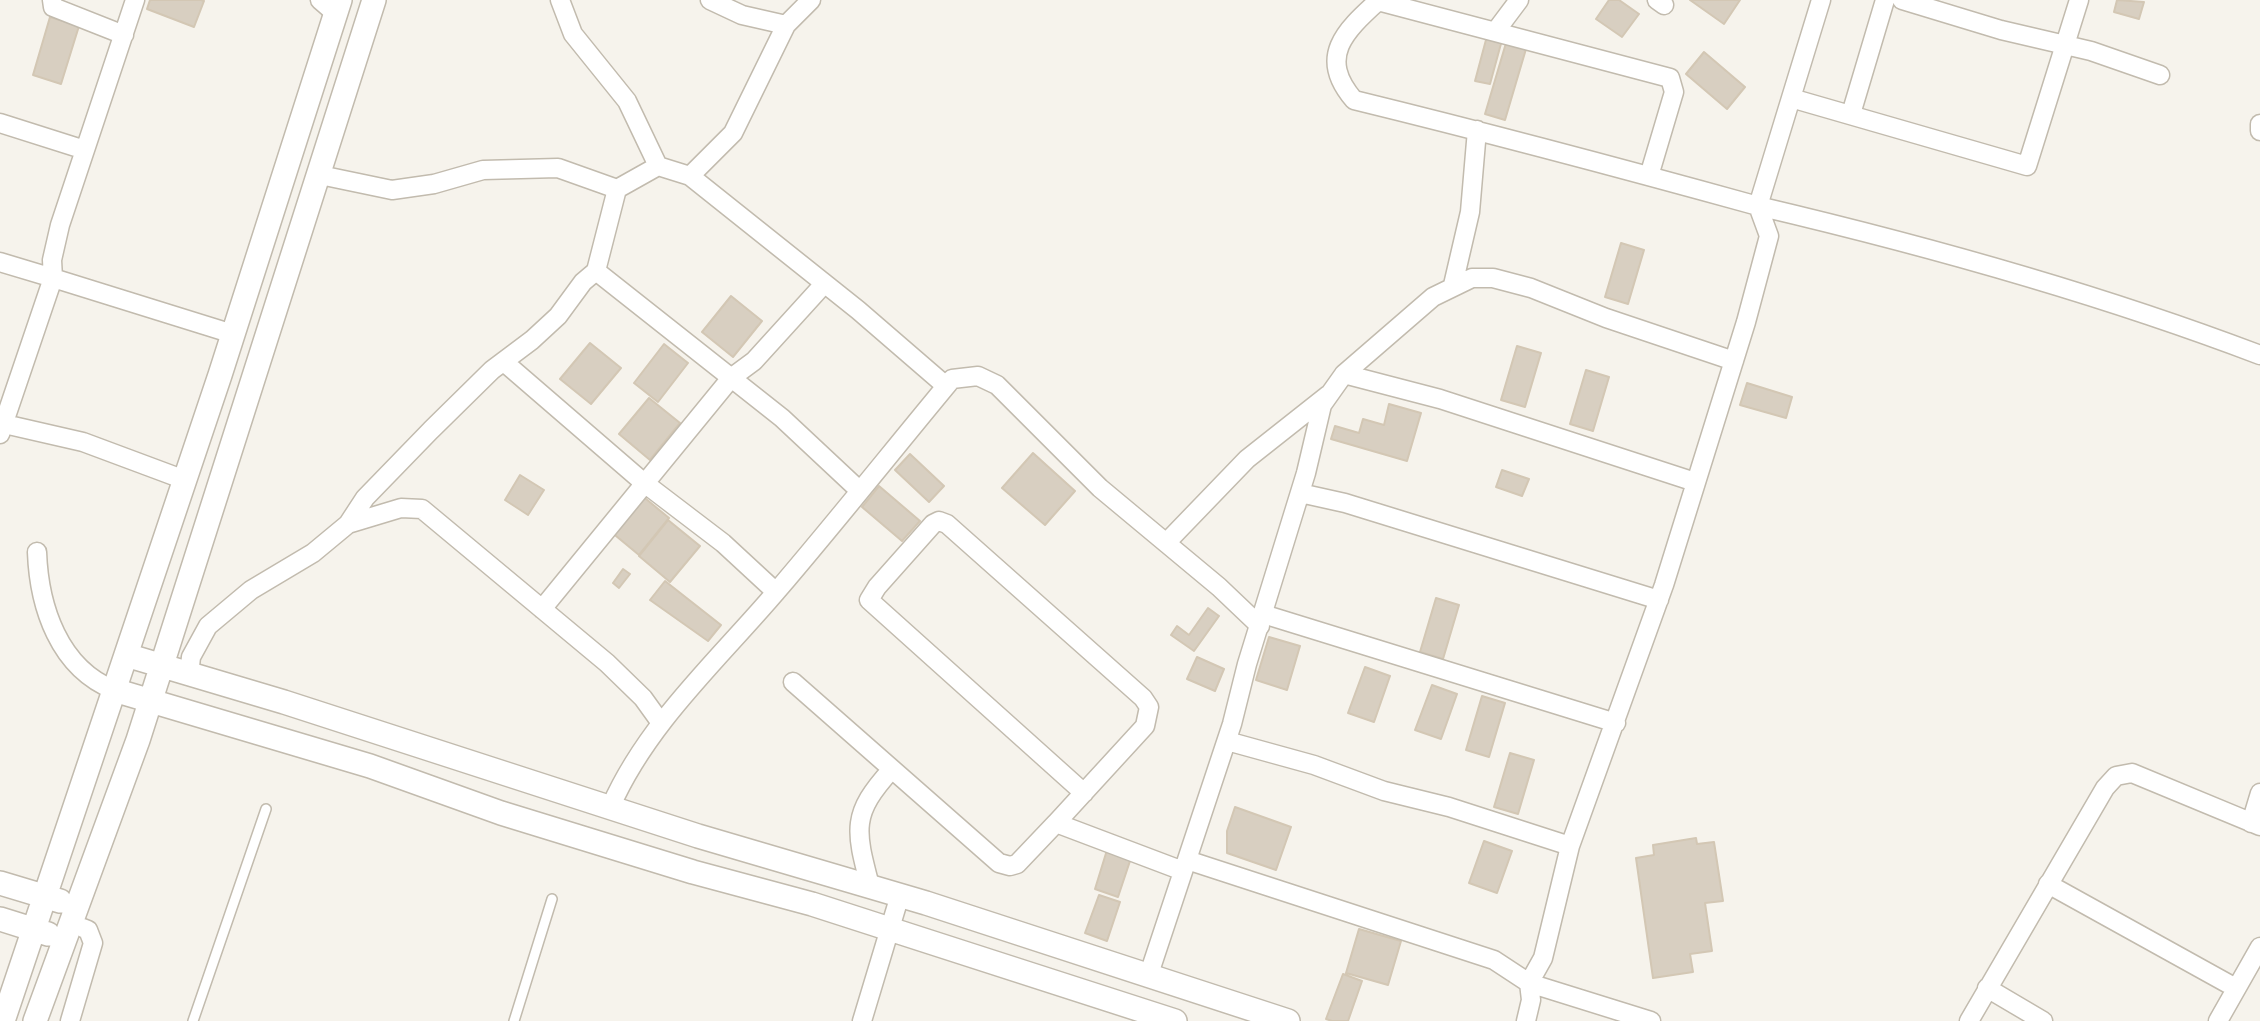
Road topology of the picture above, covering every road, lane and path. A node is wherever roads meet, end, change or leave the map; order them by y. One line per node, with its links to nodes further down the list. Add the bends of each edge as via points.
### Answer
1 (52, 0): 16 (street, via 53,7 65,14)
2 (135, 0): 16 (street)
3 (374, 0): 27 (street)
4 (560, 0): 26 (street, via 573,34 627,101)
5 (710, 0): 14 (street, via 742,15)
6 (811, 0): 14 (street)
7 (1519, 0): 15 (street)
8 (1821, 0): 19 (street)
9 (1885, 0): 20 (street)
10 (1902, 0): 17 (street)
11 (2078, 0): 17 (street)
12 (1378, 1): 15 (street); 23 (street, via 1347,29 1338,45 1339,77 1345,90 1354,100)
13 (332, 4): 37 (street)
14 (786, 25): 28 (street, via 733,133)
15 (1495, 32): 29 (street, via 1670,78 1674,92)
16 (124, 35): 25 (street)
17 (2064, 45): 18 (street); 20 (street, via 2027,166)
18 (2161, 75)
19 (1791, 98): 20 (street); 31 (street)
20 (1851, 114)
21 (0, 123): 25 (street)
22 (2260, 124): 24 (street)
23 (1477, 130): 29 (street); 36 (street, via 1470,212)
24 (2260, 131)
25 (85, 150): 34 (street, via 54,246)
26 (658, 166): 28 (street); 30 (street)
27 (320, 176): 30 (street, via 392,190 483,170 558,168); 59 (street)
28 (690, 176): 35 (street)
29 (1649, 176): 31 (street)
30 (617, 189): 33 (street)
31 (1758, 206): 38 (street, via 2104,299); 39 (street, via 1769,236)
32 (0, 262): 34 (street)
33 (596, 271): 40 (street, via 558,316); 42 (street)
34 (53, 278): 37 (street); 45 (street)
35 (824, 284): 42 (street, via 754,360); 43 (street)
36 (1454, 285): 39 (street, via 1472,278 1493,278 1531,288); 41 (street, via 1433,297)
37 (233, 334): 46 (street)
38 (2260, 355)
39 (1734, 361): 48 (street)
40 (504, 362): 47 (street); 51 (street, via 365,498)
41 (1344, 374): 44 (street); 48 (street, via 1440,399)
42 (731, 378): 47 (street); 49 (street, via 782,418)
43 (946, 386): 49 (street); 52 (street, via 952,379 978,376 997,385 1100,488)
44 (1331, 393): 50 (street, via 1322,405); 52 (street, via 1247,459)
45 (1, 427): 46 (street, via 83,442)
46 (185, 480): 58 (street)
47 (643, 482): 54 (street, via 723,543); 56 (street)
48 (1695, 482): 55 (street)
49 (860, 491): 54 (street)
50 (1300, 493): 55 (street, via 1346,503); 57 (street)
51 (348, 524): 56 (street, via 401,508 422,509); 60 (street, via 221,614 197,643)
52 (1166, 543): 57 (street)
53 (37, 552): 62 (street, via 47,616 62,644 94,682)
54 (776, 592): 64 (street)
55 (1659, 600): 65 (street)
56 (542, 609): 64 (street, via 633,687)
57 (1261, 620): 65 (street); 66 (street)
58 (126, 655): 59 (street); 62 (street)
59 (161, 667): 60 (street); 63 (street)
60 (189, 674): 70 (street)
61 (793, 682): 67 (street)
62 (114, 690): 63 (street); 80 (street)
63 (150, 702): 83 (street); 85 (street, via 370,766 501,813)
64 (661, 723): 70 (street)
65 (1616, 723): 74 (street)
66 (1227, 741): 74 (street); 75 (street)
67 (892, 769): 72 (street, via 999,863 1017,864); 78 (street, via 862,806 858,830)
68 (1084, 793): 68 (street, via 1145,726 1149,707 947,524 933,524 869,600); 72 (street)
69 (2260, 793): 73 (street)
70 (611, 806): 78 (street)
71 (266, 809): 94 (lane)
72 (1056, 823): 75 (street)
73 (2255, 824): 77 (street, via 2132,774 2116,776)
74 (1570, 846): 88 (street, via 1543,958)
75 (1185, 865): 87 (street); 88 (street, via 1494,960)
76 (0, 883): 80 (street)
77 (2048, 884): 89 (street); 90 (street)
78 (870, 886): 79 (street)
79 (900, 895): 85 (street); 87 (street)
80 (45, 896): 83 (street); 84 (street)
81 (552, 900): 95 (lane)
82 (0, 919): 84 (street)
83 (74, 924): 84 (street); 92 (street); 93 (street, via 88,930 93,943)
84 (34, 929): 91 (street)
85 (890, 930): 96 (street); 97 (street)
86 (2260, 947): 89 (street)
87 (1148, 977): 98 (street)
88 (1529, 983): 99 (street); 100 (street)
89 (2234, 987): 103 (street)
90 (1987, 988): 101 (street); 102 (street)
91 (3, 1021)
92 (35, 1021)
93 (70, 1021)
94 (193, 1021)
95 (514, 1021)
96 (862, 1021)
97 (1175, 1021)
98 (1288, 1021)
99 (1526, 1021)
100 (1651, 1021)
101 (1969, 1021)
102 (2043, 1021)
103 (2218, 1021)

